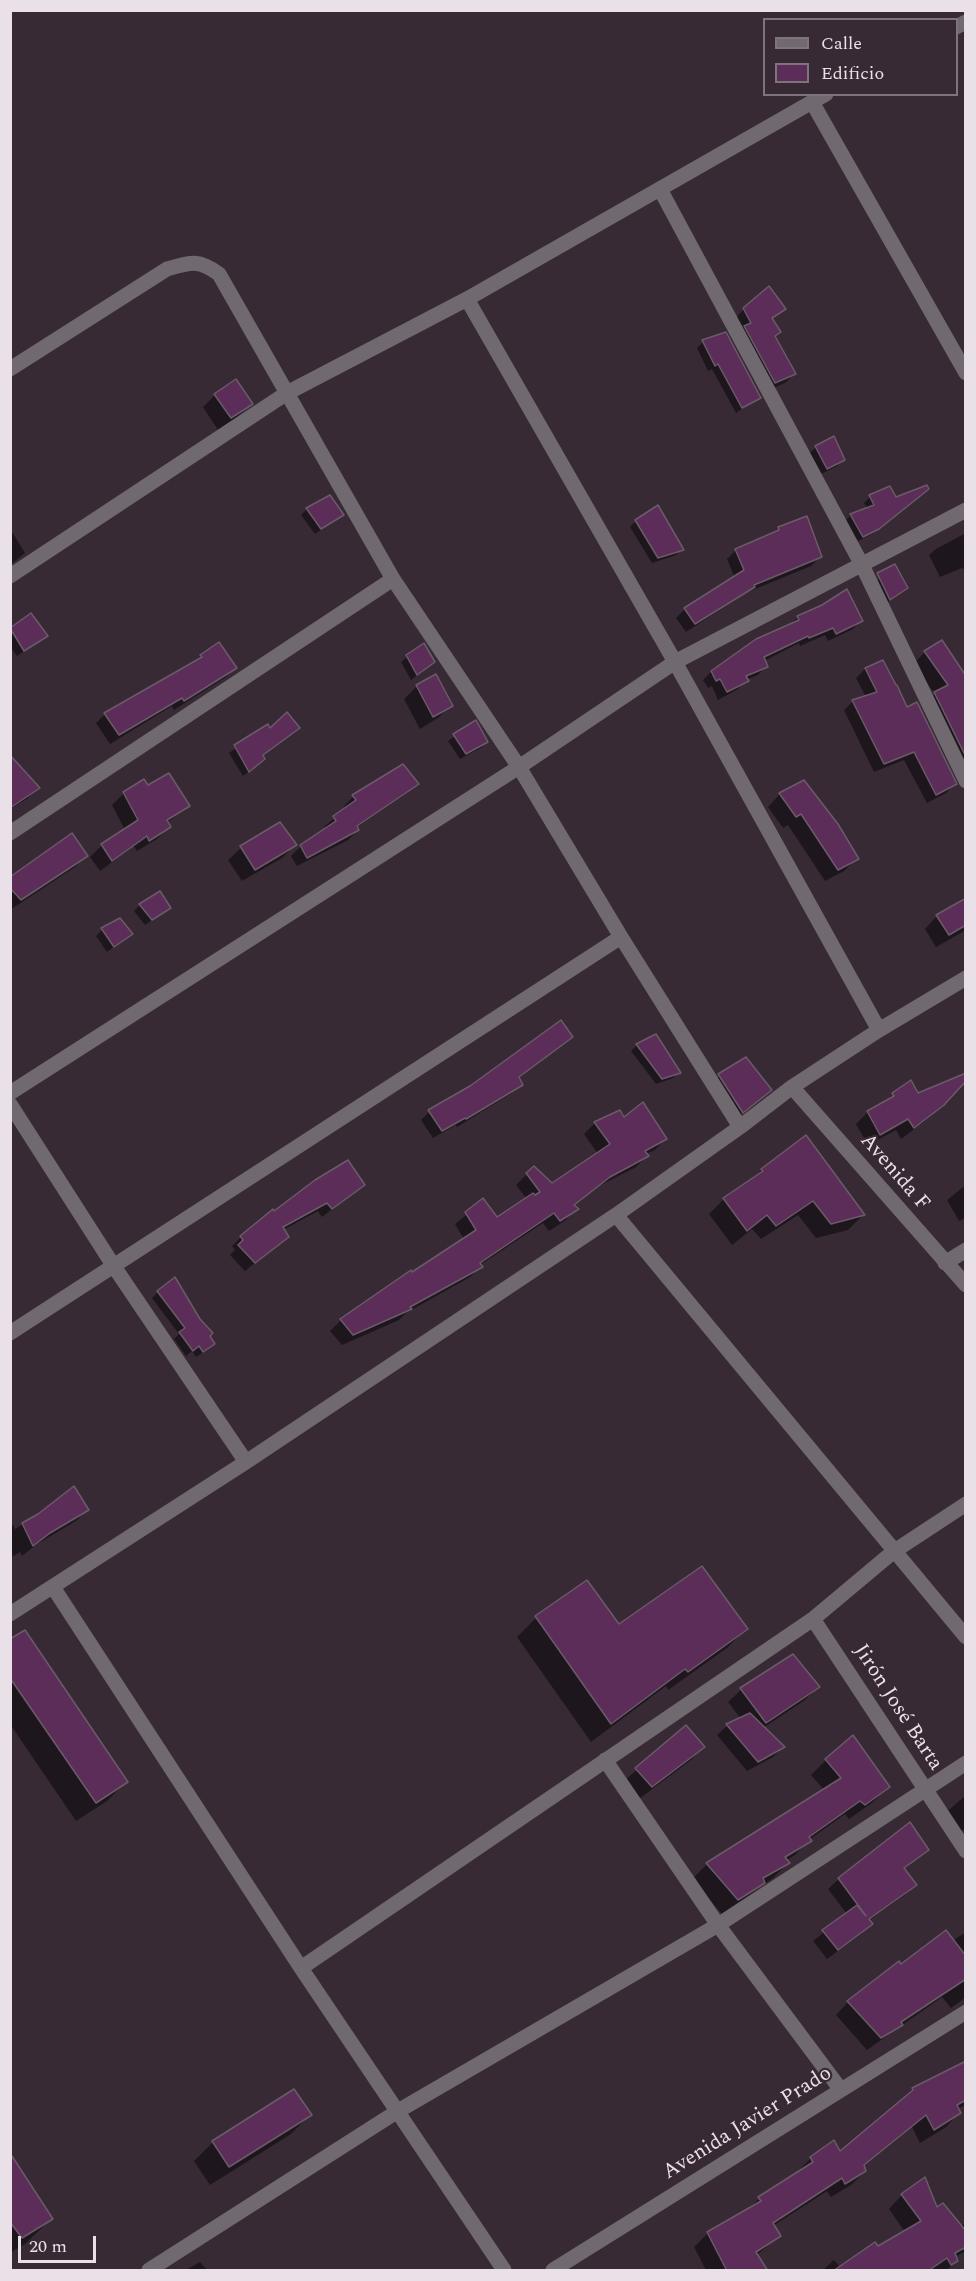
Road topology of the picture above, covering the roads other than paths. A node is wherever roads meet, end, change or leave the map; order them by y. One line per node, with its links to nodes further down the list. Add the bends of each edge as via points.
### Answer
1 (822, 96): 2 (street)
2 (812, 102): 3 (street); 6 (street)
3 (660, 189): 4 (street); 9 (street)
4 (467, 299): 7 (street); 12 (street)
5 (10, 369): 7 (street, via 167,269 192,262 207,265 219,274)
6 (966, 373)
7 (287, 393): 10 (street); 11 (street)
8 (966, 510): 9 (street)
9 (862, 565): 12 (street); 14 (street)
10 (10, 576)
11 (393, 579): 13 (street); 15 (street)
12 (675, 662): 13 (street); 18 (street)
13 (519, 767): 16 (street); 20 (street)
14 (966, 781)
15 (10, 832)
16 (621, 937): 22 (street); 26 (street)
17 (966, 978): 18 (street)
18 (879, 1030): 19 (street)
19 (792, 1087): 22 (street); 25 (street, Avenida F)
20 (10, 1093)
21 (10, 1104): 26 (street)
22 (740, 1127): 23 (street)
23 (616, 1215): 29 (street); 31 (street)
24 (966, 1250): 25 (street)
25 (945, 1263): 27 (street, Avenida F)
26 (113, 1265): 28 (street); 29 (street)
27 (966, 1285)
28 (10, 1333)
29 (246, 1462): 32 (street)
30 (966, 1504): 31 (street)
31 (893, 1552): 34 (street); 35 (street)
32 (53, 1587): 33 (street); 41 (street)
33 (10, 1614)
34 (813, 1619): 36 (street); 38 (street, Jirón José Barta)
35 (966, 1637)
36 (605, 1760): 40 (street); 41 (street)
37 (966, 1763): 38 (street)
38 (926, 1790): 39 (street, Jirón José Barta); 40 (street)
39 (966, 1851)
40 (718, 1925): 43 (street); 44 (street)
41 (301, 1968): 44 (street)
42 (966, 2012): 43 (street, Avenida Javier Prado)
43 (842, 2090): 47 (street, Avenida Javier Prado)
44 (398, 2111): 45 (street); 46 (street)
45 (149, 2271)
46 (504, 2271)
47 (553, 2271)

